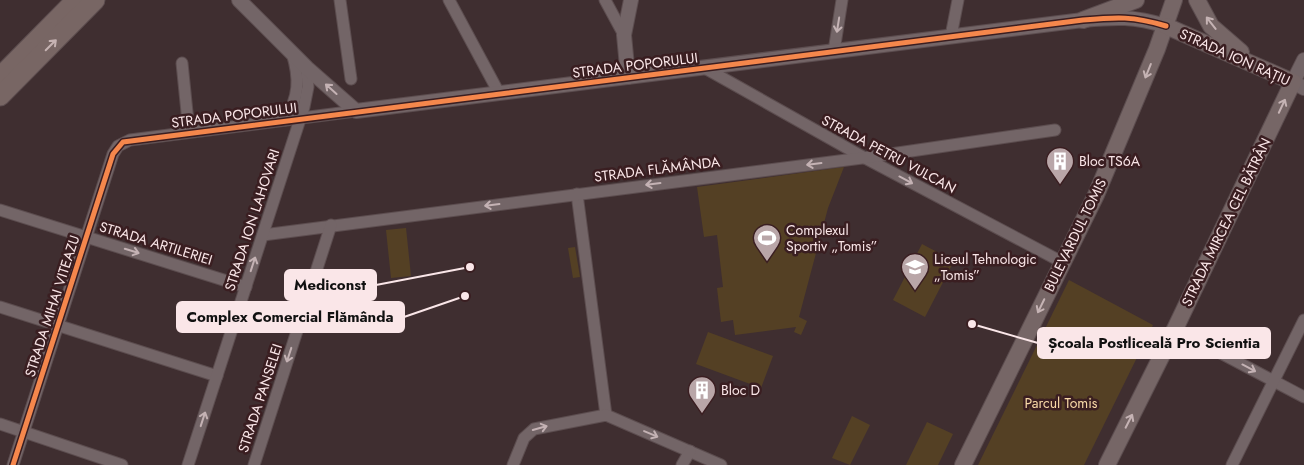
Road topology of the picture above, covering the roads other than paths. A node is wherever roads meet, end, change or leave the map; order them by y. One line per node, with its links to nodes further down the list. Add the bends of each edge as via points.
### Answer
1 (76, 0): 24 (main road)
2 (95, 0): 29 (main road, one-way to 2)
3 (239, 0): 18 (street)
4 (340, 0): 26 (street)
5 (449, 0): 28 (street)
6 (605, 0): 15 (street)
7 (630, 0): 15 (street)
8 (842, 0): 17 (street, one-way to 17)
9 (958, 0): 16 (street)
10 (1136, 0): 13 (main road)
11 (1174, 0): 14 (main road, BULEVARDUL TOMIS)
12 (1197, 0): 21 (main road, one-way to 12, via 1211,26)
13 (1083, 20): 14 (street, STRADA POPORULUI, via 1123,16); 16 (street, STRADA POPORULUI)
14 (1166, 26): 21 (main road, STRADA ION RAȚIU); 42 (main road, BULEVARDUL TOMIS, one-way to 42, via 1096,195)
15 (624, 35): 25 (street)
16 (952, 36): 17 (street, STRADA POPORULUI)
17 (834, 51): 22 (street, STRADA POPORULUI)
18 (291, 52): 23 (street); 32 (street, via 297,69 297,96)
19 (1304, 60): 27 (street, STRADA MIRCEA CEL BĂTRÂN)
20 (182, 62): 34 (street)
21 (1256, 65): 27 (main road, STRADA ION RAȚIU)
22 (703, 67): 25 (street, STRADA POPORULUI); 36 (street, STRADA PETRU VULCAN)
23 (307, 68): 30 (street, one-way to 23); 31 (street, STRADA ION LAHOVARI, via 308,87)
24 (3, 74)
25 (628, 77): 28 (street, STRADA POPORULUI)
26 (351, 79)
27 (1299, 85): 47 (main road, STRADA MIRCEA CEL BĂTRÂN, one-way to 27)
28 (499, 93): 30 (street, STRADA POPORULUI)
29 (0, 96)
30 (356, 111): 31 (street, STRADA POPORULUI)
31 (300, 118): 32 (street, STRADA POPORULUI); 40 (street, STRADA ION LAHOVARI)
32 (284, 120): 34 (street, STRADA POPORULUI)
33 (1055, 130): 36 (street, STRADA FLĂMÂNDA)
34 (189, 132): 35 (street, STRADA POPORULUI, via 130,140 118,146)
35 (113, 154): 41 (street, STRADA MIHAI VITEAZU)
36 (863, 157): 37 (street, STRADA FLĂMÂNDA, one-way to 37); 42 (street, STRADA PETRU VULCAN, one-way to 42)
37 (577, 194): 39 (street, STRADA FLĂMÂNDA, one-way to 39); 51 (street)
38 (0, 210): 41 (street, STRADA ARTILERIEI)
39 (331, 225): 40 (street, STRADA FLĂMÂNDA); 58 (street, STRADA PANSELEI, one-way to 58)
40 (263, 235): 43 (street, STRADA ION LAHOVARI, one-way to 40)
41 (86, 237): 43 (street, STRADA ARTILERIEI, one-way to 43); 46 (street, STRADA MIHAI VITEAZU)
42 (1062, 262): 62 (main road, BULEVARDUL TOMIS, one-way to 62)
43 (246, 287): 48 (street, STRADA ION LAHOVARI)
44 (0, 306): 46 (street)
45 (1304, 320): 49 (street)
46 (57, 326): 48 (street); 53 (street, STRADA MIHAI VITEAZU)
47 (1175, 329): 49 (street, one-way to 49); 63 (main road, STRADA MIRCEA CEL BĂTRÂN, one-way to 47)
48 (217, 376): 57 (street, STRADA ION LAHOVARI, one-way to 48)
49 (1274, 381): 50 (street); 64 (street)
50 (1304, 397)
51 (606, 415): 54 (street, one-way to 54); 59 (street, one-way to 51, via 524,438 534,429)
52 (0, 424): 53 (street)
53 (23, 432): 55 (street, STRADA MIHAI VITEAZU); 56 (street)
54 (690, 451): 60 (street); 61 (street)
55 (13, 465)
56 (122, 465)
57 (188, 465)
58 (254, 465)
59 (513, 465)
60 (682, 465)
61 (722, 465)
62 (963, 465)
63 (1107, 465)
64 (1232, 465)

